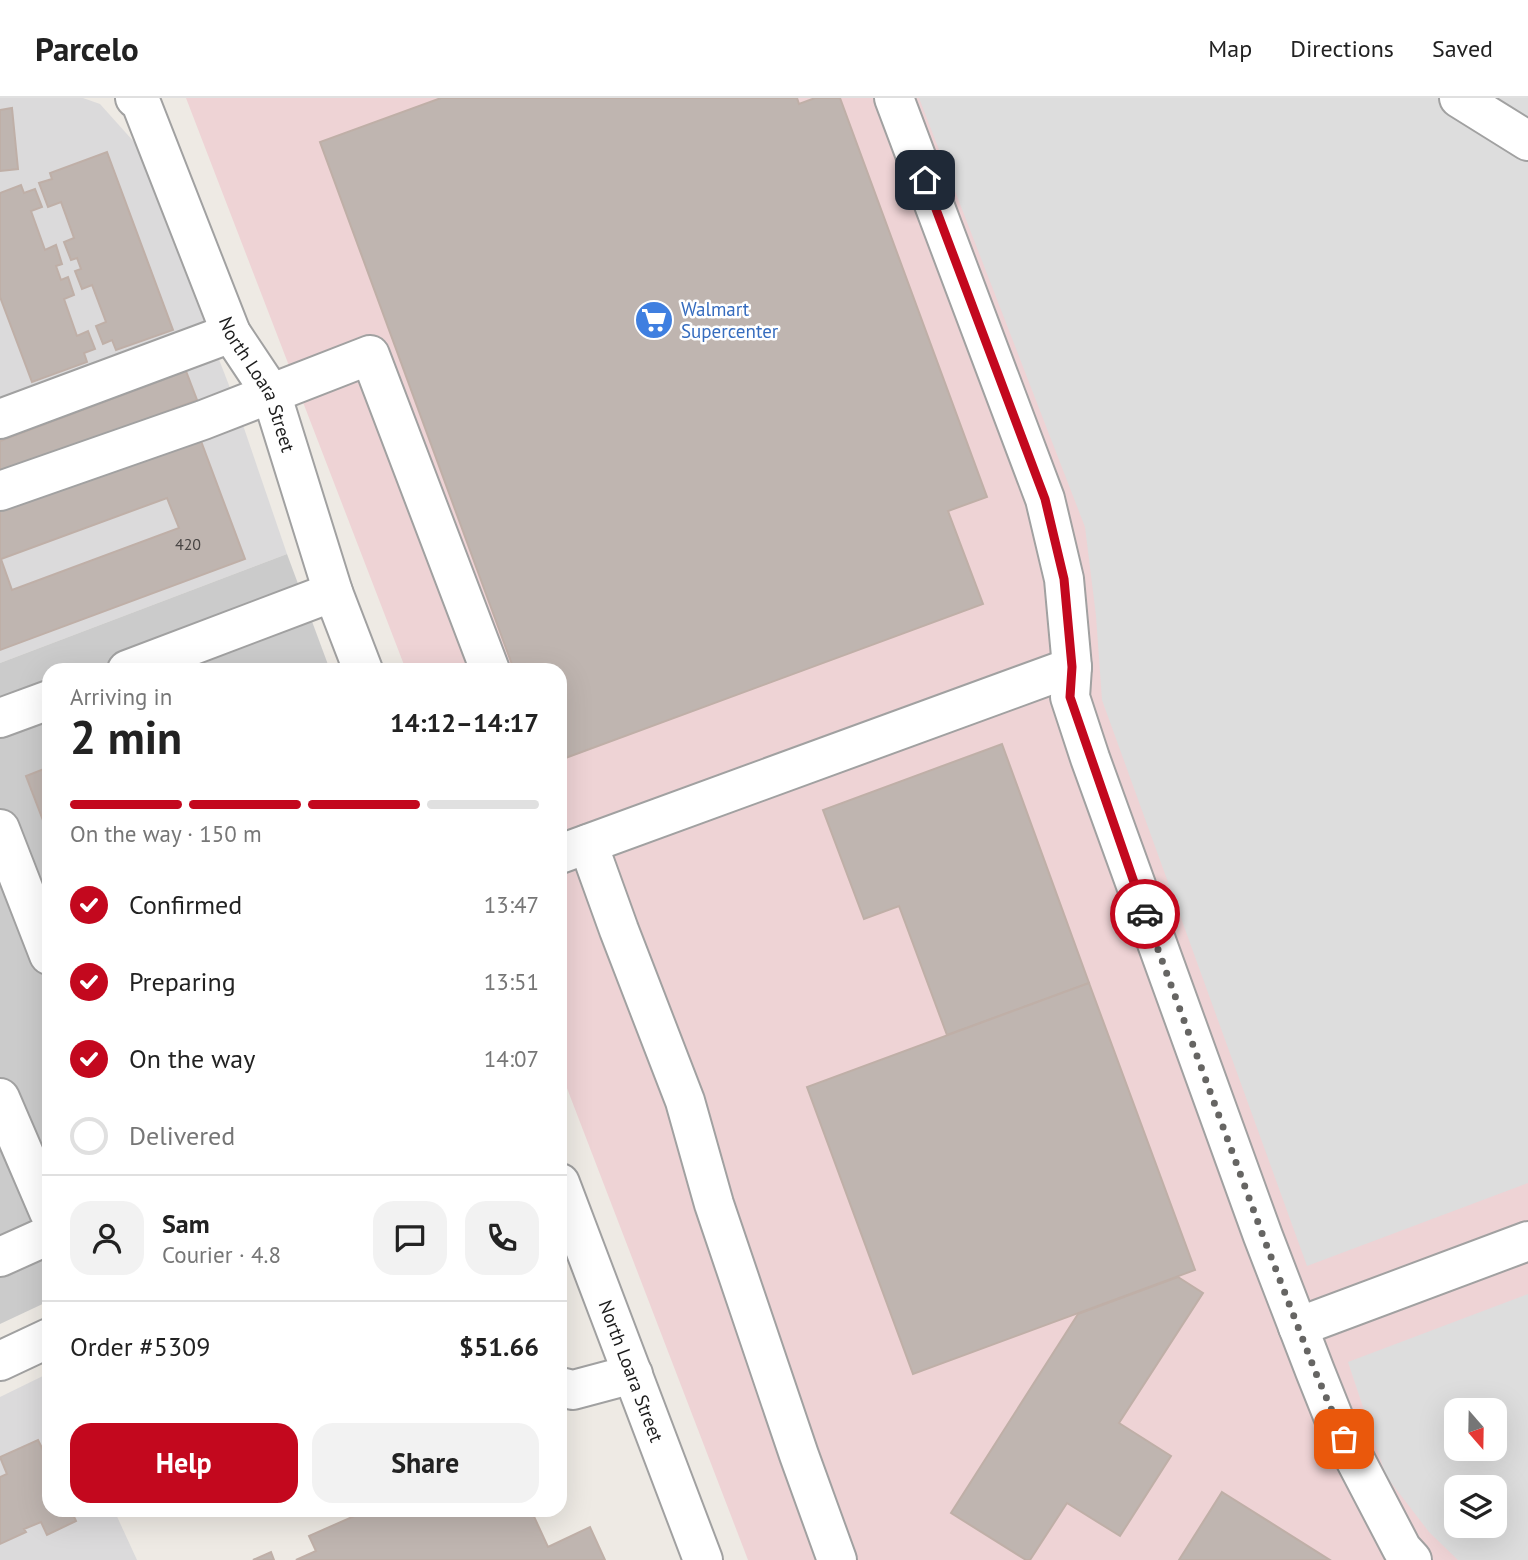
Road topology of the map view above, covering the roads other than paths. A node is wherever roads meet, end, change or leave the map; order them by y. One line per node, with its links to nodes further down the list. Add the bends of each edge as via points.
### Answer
1 (894, 98): 13 (street, via 1045,499 1064,579)
2 (1459, 98): 4 (street)
3 (138, 100): 5 (street, North Loara Street)
4 (1528, 141)
5 (231, 333): 6 (street, North Loara Street); 7 (street)
6 (271, 393): 8 (street); 9 (street, North Loara Street); 12 (street, via 370,355)
7 (0, 418)
8 (0, 491)
9 (333, 592): 10 (street); 11 (street, North Loara Street)
10 (145, 663)
11 (360, 663)
12 (487, 663)
13 (1072, 667): 17 (street); 25 (street, via 1070,697 1090,758)
14 (42, 703): 15 (street)
15 (0, 718)
16 (0, 829): 18 (street)
17 (567, 851): 31 (street, via 619,930 685,1101 719,1217)
18 (42, 937)
19 (0, 1098): 20 (street)
20 (42, 1196)
21 (567, 1200): 28 (street, North Loara Street)
22 (42, 1238): 24 (street)
23 (1528, 1241): 25 (street)
24 (0, 1257)
25 (1298, 1327): 32 (street, via 1339,1430)
26 (42, 1341): 27 (street)
27 (0, 1361)
28 (633, 1374): 29 (street); 30 (street, North Loara Street)
29 (567, 1389)
30 (703, 1560)
31 (837, 1560)
32 (1412, 1560)

